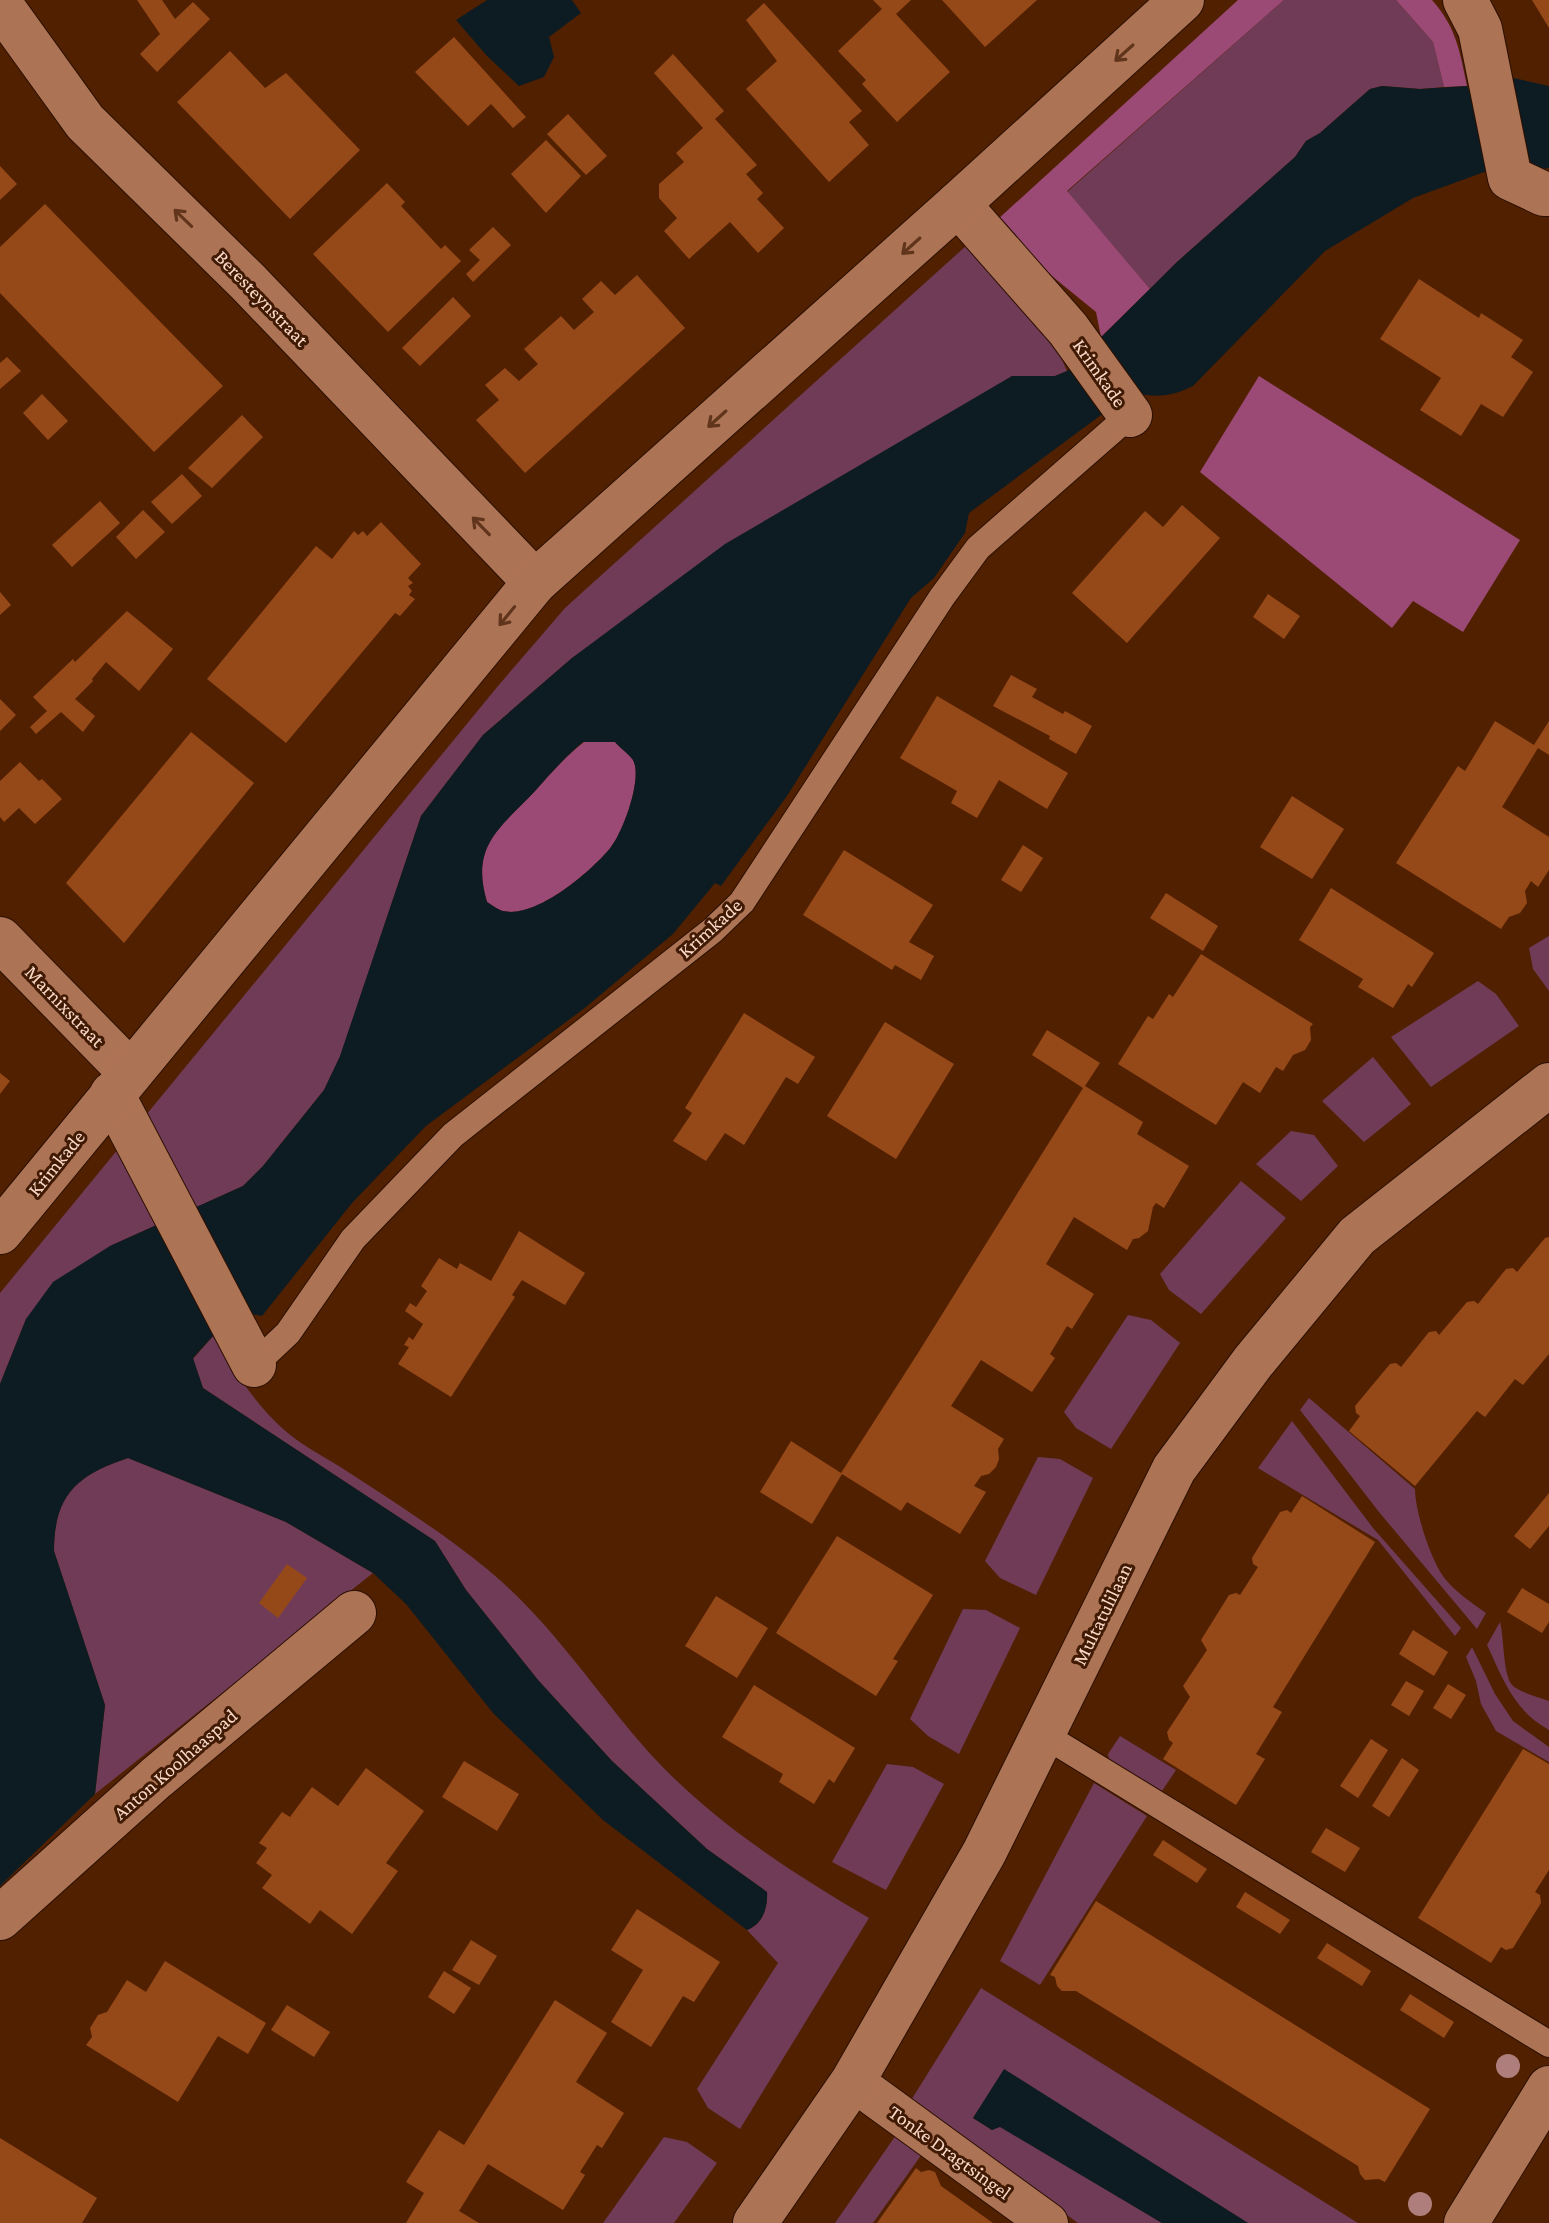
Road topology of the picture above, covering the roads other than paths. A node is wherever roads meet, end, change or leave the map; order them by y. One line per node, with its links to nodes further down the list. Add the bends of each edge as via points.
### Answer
1 (1182, 0): 5 (street, Krimkade, one-way to 5)
2 (1465, 0): 4 (street, via 1480,29 1510,178)
3 (0, 4): 7 (street, Beresteynstraat, one-way to 3, via 248,282 85,122)
4 (1549, 194)
5 (958, 204): 6 (street, Krimkade, via 1068,329); 7 (street, Krimkade, one-way to 7)
6 (1130, 415): 12 (lane, Krimkade, via 978,548 742,902 453,1135 353,1239 288,1333)
7 (535, 582): 9 (street, Krimkade, one-way to 9)
8 (0, 939): 9 (street, Marnixstraat)
9 (121, 1083): 11 (street, Krimkade); 12 (street, Krimkade, via 173,1211)
10 (1549, 1085): 14 (street, Multatulilaan, via 1357,1236 1253,1362 1174,1469)
11 (0, 1232)
12 (254, 1365)
13 (354, 1613): 15 (street, Anton Koolhaaspad, via 156,1778)
14 (1044, 1735): 16 (lane); 17 (street, Multatulilaan, via 984,1853)
15 (0, 1918)
16 (1549, 2044)
17 (853, 2081): 19 (street, Multatulilaan); 20 (street, Tonke Dragtsingel)
18 (1549, 2088): 21 (street)
19 (755, 2223)
20 (1048, 2223)
21 (1466, 2223)

